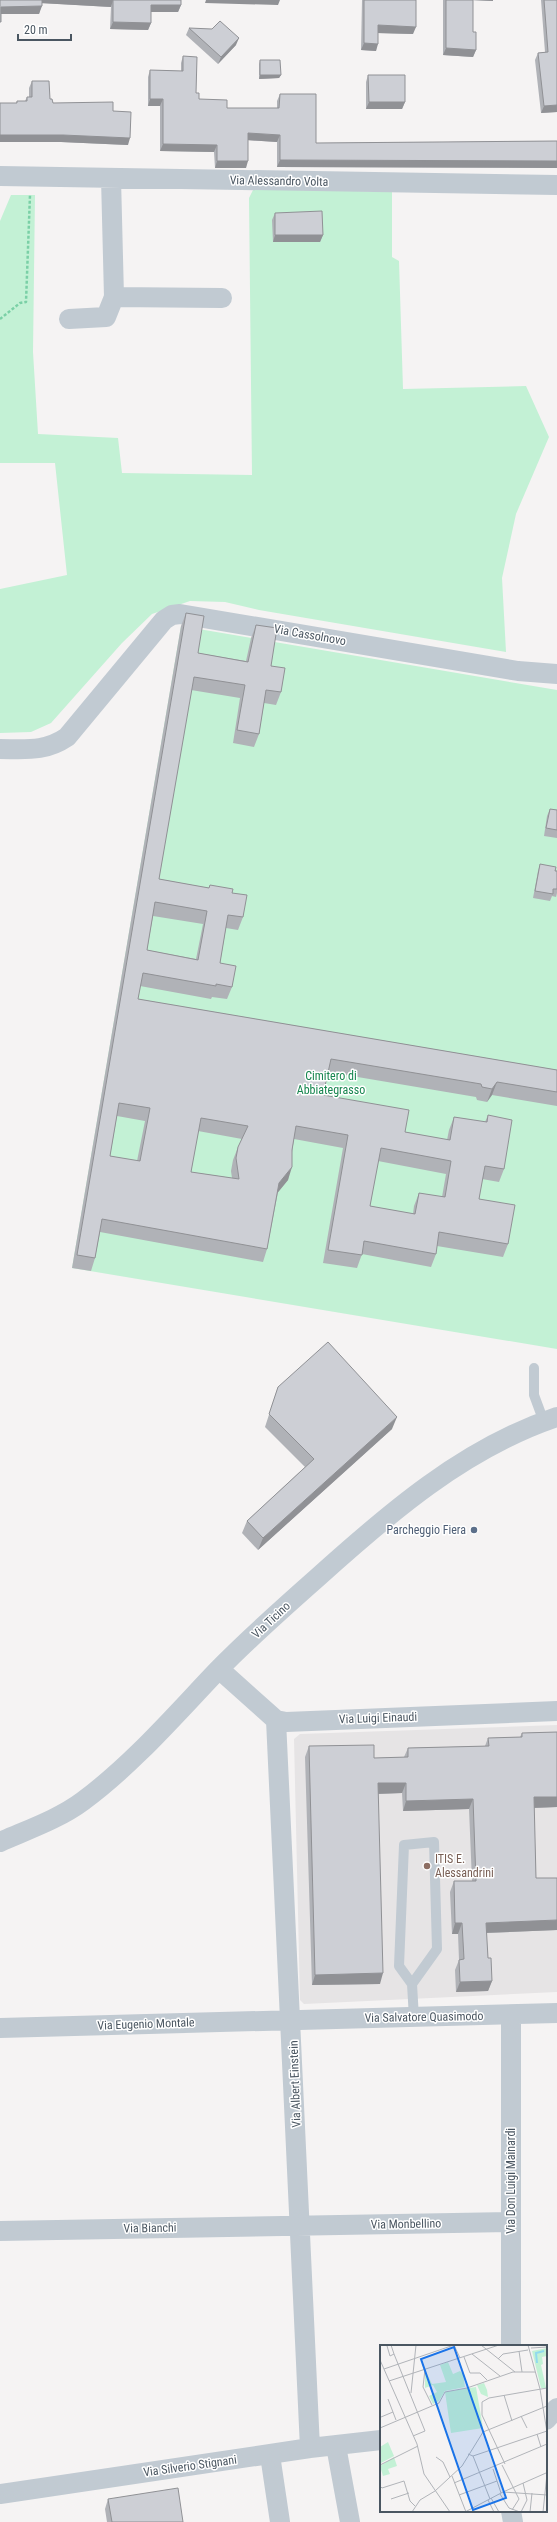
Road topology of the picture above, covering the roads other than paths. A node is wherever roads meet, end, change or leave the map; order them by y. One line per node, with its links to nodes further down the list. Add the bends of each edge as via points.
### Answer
1 (111, 178): 2 (street, Via Alessandro Volta); 3 (street, Via Alessandro Volta); 4 (street)
2 (1, 179)
3 (557, 185)
4 (114, 297): 5 (street); 6 (street, via 106,317)
5 (222, 298)
6 (69, 319)
7 (557, 674): 8 (street, Via Cassolnovo, via 518,671 180,614 172,615 164,620 66,737 54,746 38,749)
8 (0, 748)
9 (534, 1368): 10 (lane, via 534,1395)
10 (550, 1420): 11 (street, Via Ticino, via 485,1449 424,1489 346,1552)
11 (219, 1669): 13 (street); 14 (street, Via Ticino, via 152,1740 82,1802)
12 (557, 1711): 13 (street, Via Luigi Einaudi, via 286,1722)
13 (276, 1720): 19 (street, Via Albert Einstein)
14 (0, 1842)
15 (412, 1984): 15 (lane, via 399,1966 404,1845 434,1842 437,1949); 18 (lane)
16 (557, 2013): 17 (street, Via Salvatore Quasimodo)
17 (511, 2016): 18 (street, Via Salvatore Quasimodo); 21 (street, Via Don Luigi Mainardi)
18 (414, 2018): 19 (street, Via Salvatore Quasimodo)
19 (292, 2020): 20 (street, Via Eugenio Montale); 22 (street, Via Albert Einstein)
20 (0, 2028)
21 (511, 2222): 22 (street, Via Monbellino); 24 (street, Via Don Luigi Mainardi)
22 (300, 2225): 23 (street, Via Bianchi); 31 (street, Via Albert Einstein)
23 (0, 2231)
24 (511, 2345)
25 (557, 2408): 26 (street)
26 (547, 2419)
27 (547, 2420): 28 (street)
28 (557, 2423)
29 (380, 2440): 30 (street, Via Silverio Stignani)
30 (336, 2446): 31 (street, Via Silverio Stignani); 36 (street)
31 (310, 2448): 32 (street, Via Silverio Stignani)
32 (270, 2455): 33 (street, Via Silverio Stignani); 35 (street)
33 (0, 2494)
34 (511, 2512): 37 (street)
35 (280, 2522)
36 (350, 2522)
37 (513, 2522)

